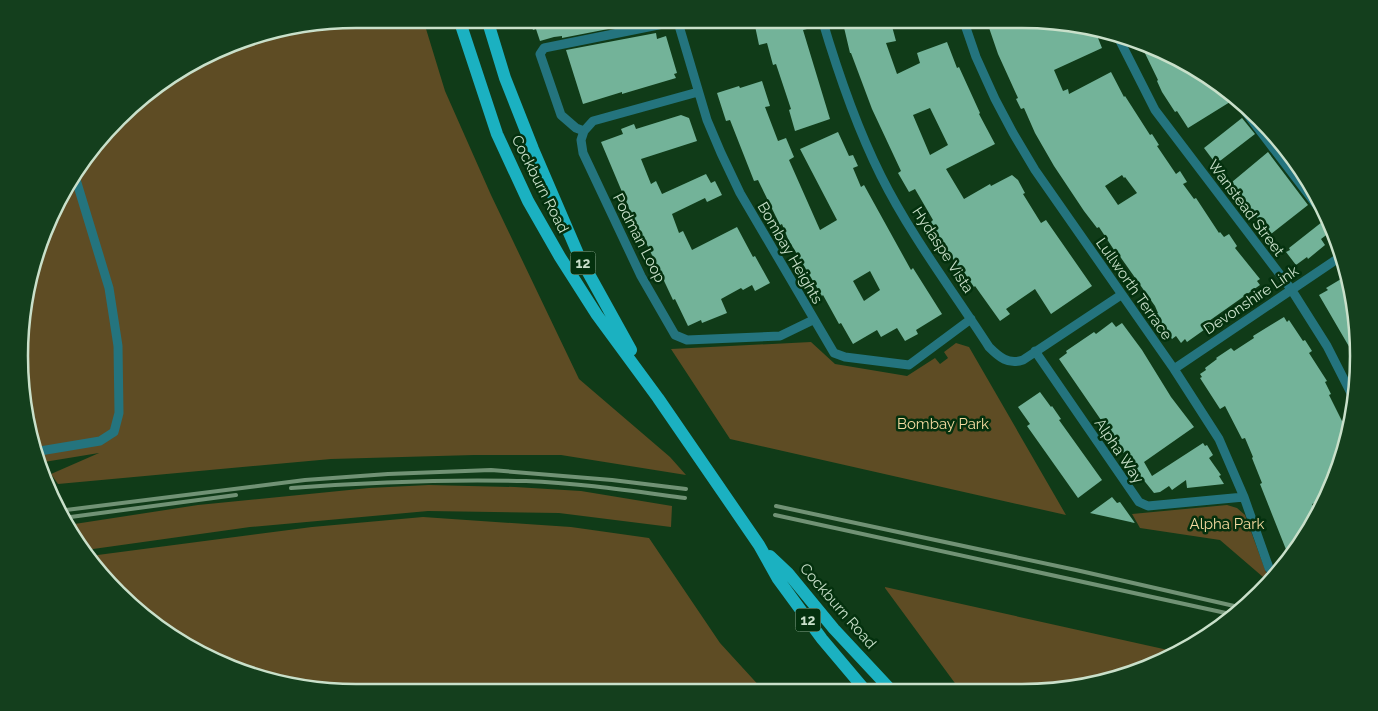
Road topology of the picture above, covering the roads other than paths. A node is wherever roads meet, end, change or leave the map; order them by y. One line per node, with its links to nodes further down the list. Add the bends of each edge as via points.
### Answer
1 (462, 28): 21 (main road, Cockburn Road / 12, via 497,134 538,221 597,315)
2 (490, 28): 21 (main road, Cockburn Road / 12, via 505,78 579,256)
3 (639, 28): 10 (street, via 544,48 540,54 561,115 576,128)
4 (679, 28): 8 (street, Bombay Heights)
5 (824, 28): 17 (street, Hydaspe Vista, via 861,133 882,177 908,224)
6 (966, 28): 15 (street, Lullworth Terrace, via 976,57 1013,133)
7 (1121, 43): 14 (street, Wanstead Street, via 1156,110)
8 (698, 92): 10 (street, via 593,121); 16 (street, Bombay Heights, via 740,193)
9 (1258, 128): 12 (street)
10 (584, 130): 16 (street, Podman Loop, via 581,140 583,153 591,173 641,276 675,335 692,340 780,336)
11 (77, 182): 22 (street, via 109,288 118,346 119,412 114,432 100,441)
12 (1308, 194)
13 (1336, 260): 14 (street, Devonshire Link)
14 (1291, 290): 19 (street, Devonshire Link); 20 (street, Wanstead Street, via 1327,346)
15 (1121, 295): 18 (street, Hydaspe Vista); 19 (street, Lullworth Terrace)
16 (813, 320): 17 (street, Bombay Heights, via 834,352 845,357 909,365)
17 (971, 320): 18 (street, Hydaspe Vista, via 998,356 1015,362)
18 (1035, 351): 23 (street, Alpha Way, via 1139,502 1148,506)
19 (1174, 369): 23 (street, Lullworth Terrace, via 1219,439)
20 (1349, 389)
21 (658, 398): 24 (main road, Cockburn Road / 12)
22 (42, 451)
23 (1244, 497): 25 (street, Lullworth Terrace)
24 (759, 545): 26 (main road, Cockburn Road / 12, via 778,579); 27 (main road, Cockburn Road / 12, via 788,573)
25 (1271, 570)
26 (860, 684)
27 (885, 684)

